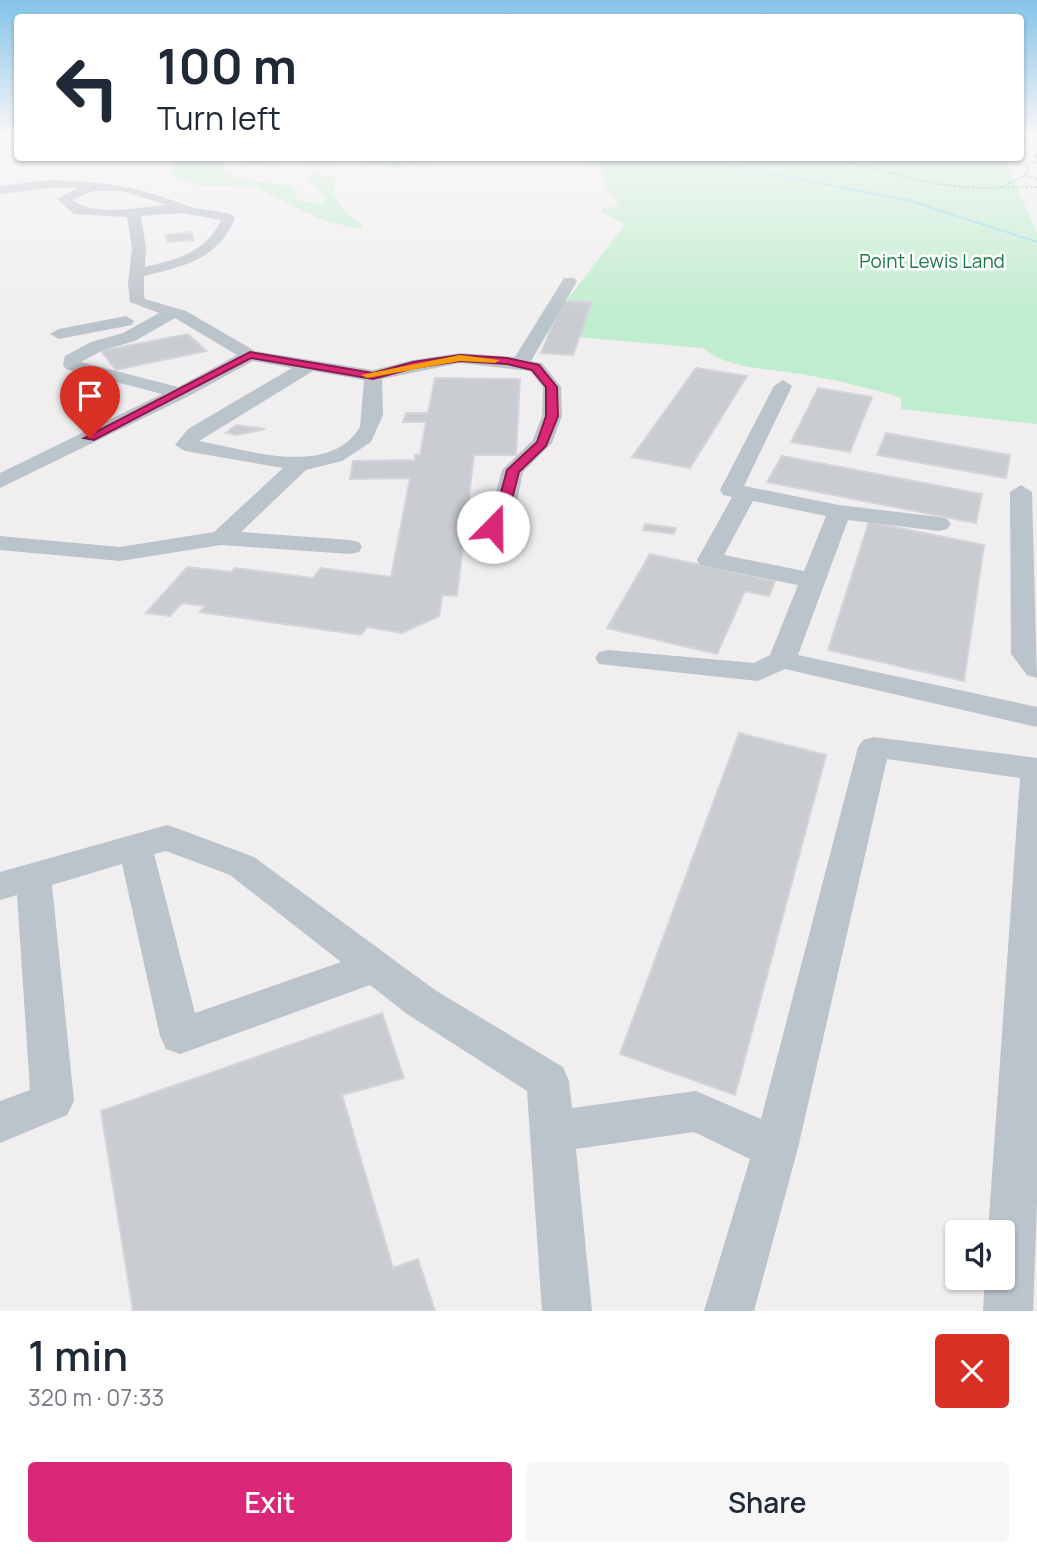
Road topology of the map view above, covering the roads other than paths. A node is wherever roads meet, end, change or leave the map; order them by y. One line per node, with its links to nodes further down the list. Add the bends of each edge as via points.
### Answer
1 (69, 196): 4 (lane, via 64,199 79,211)
2 (153, 196): 3 (lane)
3 (182, 207): 4 (lane); 5 (lane, via 228,218 213,247 191,259)
4 (136, 213): 5 (lane)
5 (139, 272): 7 (lane, via 134,291 138,302)
6 (569, 281): 10 (lane)
7 (173, 312): 8 (lane); 9 (lane); 14 (lane, via 129,337 71,360 72,365)
8 (59, 334)
9 (250, 355): 11 (lane); 14 (lane)
10 (520, 364): 12 (lane, via 460,358); 21 (lane, via 536,367 552,387 552,416 542,443 513,470 503,511)
11 (310, 365): 12 (lane); 15 (lane, via 195,433 185,446)
12 (373, 376): 15 (lane, via 373,417 367,433 335,459)
13 (783, 386): 18 (lane, via 731,490)
14 (180, 393): 16 (lane)
15 (300, 464): 22 (lane)
16 (0, 481)
17 (1021, 492): 28 (lane, via 1024,654)
18 (746, 493): 19 (lane); 25 (lane, via 709,560)
19 (839, 512): 20 (lane); 25 (lane)
20 (939, 524)
21 (493, 527)
22 (221, 538): 23 (lane, via 120,554); 24 (lane)
23 (0, 543)
24 (350, 547)
25 (813, 580): 27 (lane)
26 (608, 659): 27 (lane, via 758,672)
27 (782, 660): 29 (lane)
28 (1037, 668)
29 (1037, 717)
30 (1037, 769): 36 (lane, via 874,747); 39 (lane)
31 (135, 847): 32 (lane); 33 (lane, via 167,838 242,866); 33 (lane, via 180,1036)
32 (16, 881): 34 (lane, via 52,1101)
33 (374, 967): 35 (lane, via 421,1002 548,1081)
34 (0, 1122)
35 (552, 1132): 36 (lane, via 696,1111); 37 (lane)
36 (776, 1148): 38 (lane)
37 (567, 1311)
38 (729, 1311)
39 (1008, 1311)

